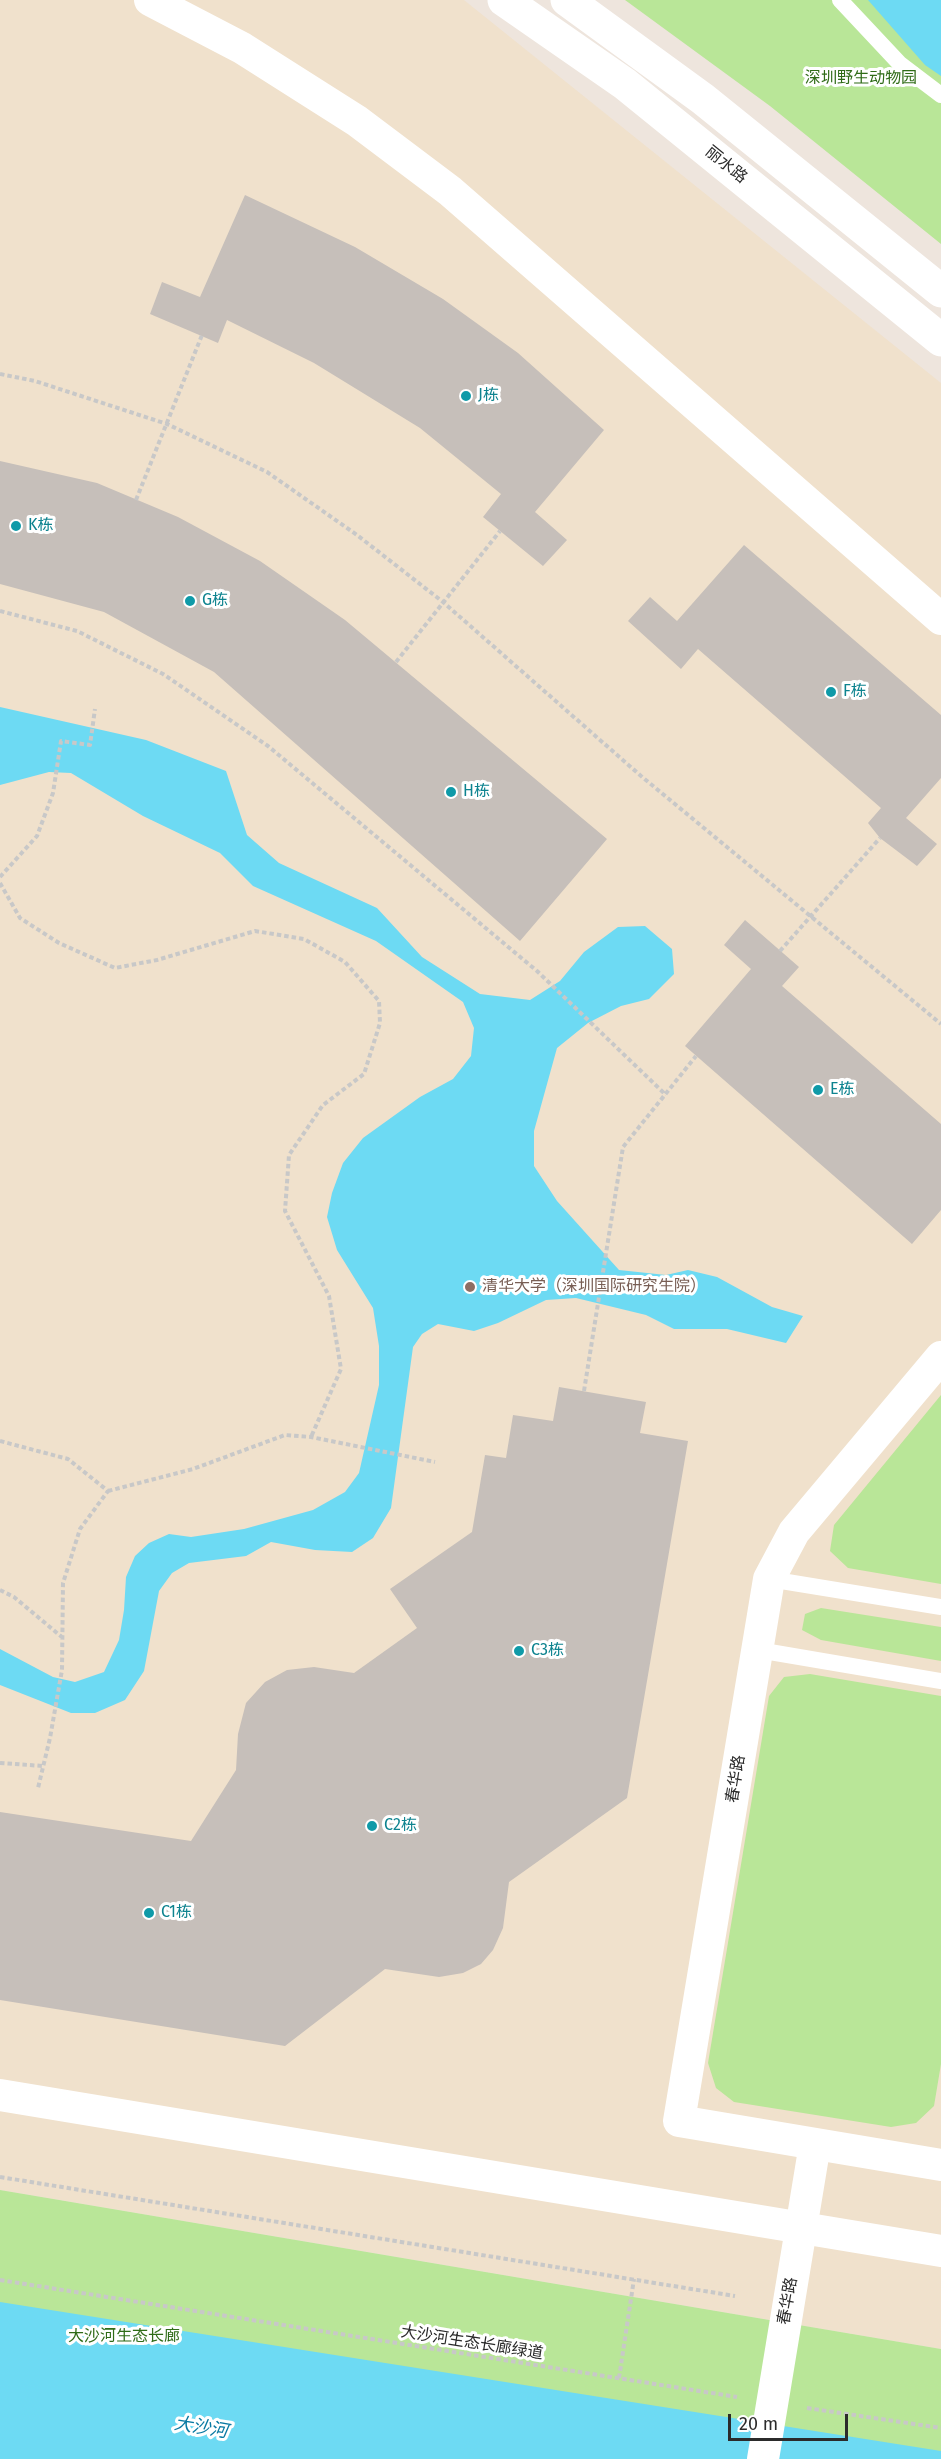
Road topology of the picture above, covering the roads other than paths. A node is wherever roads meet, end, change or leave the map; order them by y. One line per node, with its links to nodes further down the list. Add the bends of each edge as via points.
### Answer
1 (150, 0): 8 (street, via 242,48 348,115 450,191)
2 (504, 0): 7 (main road, 丽水路, via 634,91)
3 (567, 0): 6 (main road, via 704,99)
4 (840, 0): 5 (lane, via 900,64)
5 (941, 95)
6 (941, 291)
7 (941, 340)
8 (941, 620)
9 (941, 1357): 10 (street, 春华路, via 794,1532)
10 (769, 1579): 11 (lane); 12 (street, 春华路)
11 (941, 1607)
12 (758, 1650): 13 (lane); 15 (street, 春华路, via 679,2121)
13 (941, 1681)
14 (0, 2095): 17 (street)
15 (815, 2144): 16 (street, 春华路); 17 (street, 春华路)
16 (941, 2165)
17 (801, 2227): 18 (street); 19 (street, 春华路)
18 (941, 2251)
19 (763, 2459)

